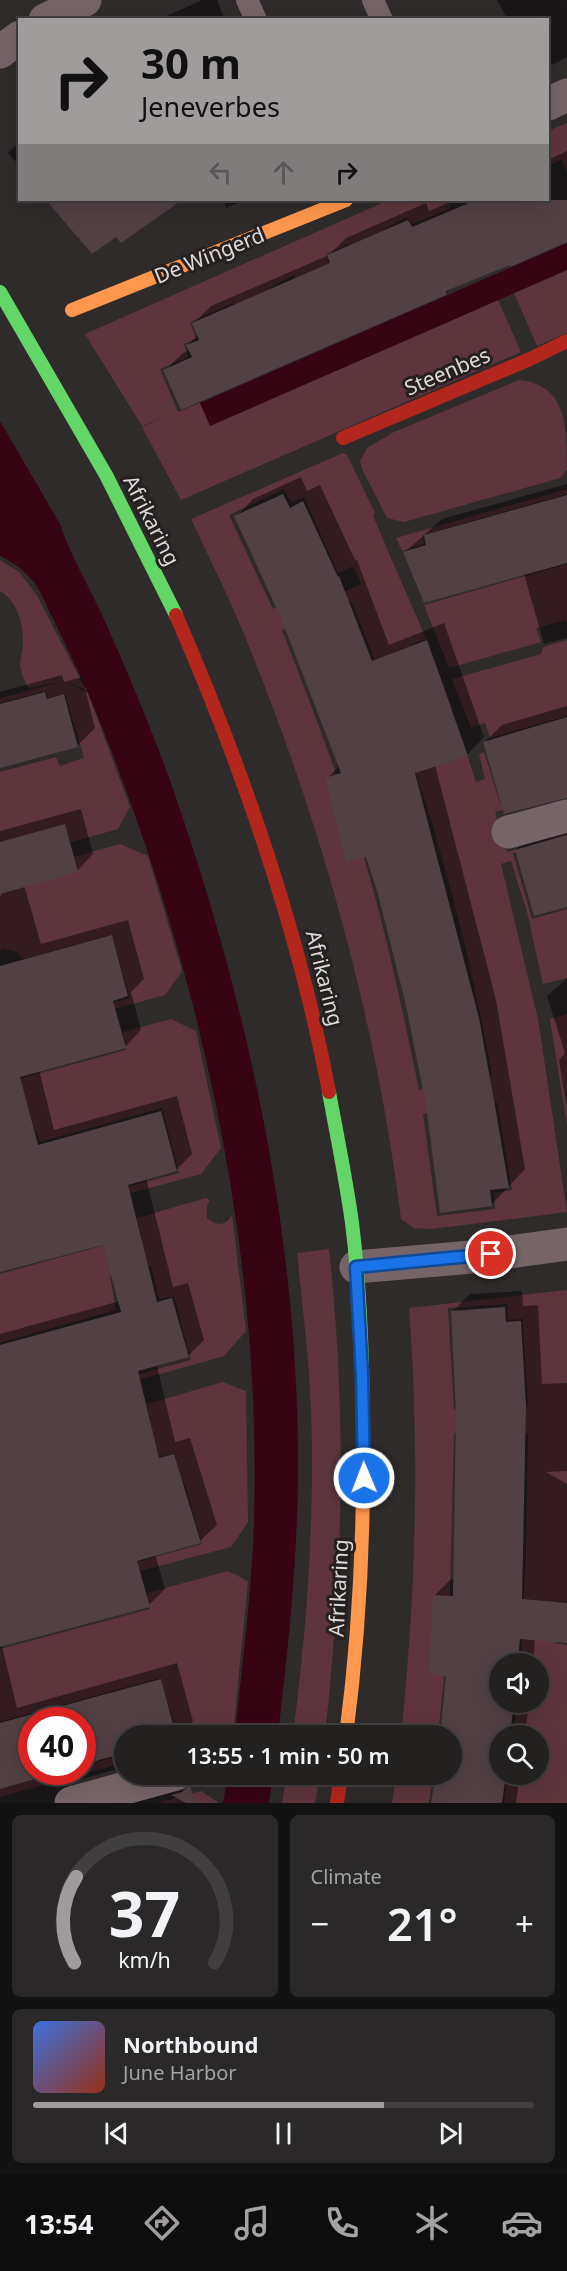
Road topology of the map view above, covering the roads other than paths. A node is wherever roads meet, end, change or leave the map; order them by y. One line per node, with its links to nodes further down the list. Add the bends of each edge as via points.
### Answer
1 (84, 0): 4 (street)
2 (247, 0): 5 (lane)
3 (373, 0): 6 (lane)
4 (49, 18)
5 (255, 18)
6 (381, 18)
7 (18, 38): 8 (street)
8 (0, 52)
9 (567, 95): 10 (street)
10 (549, 104)
11 (342, 201): 13 (street, De Wingerd)
12 (0, 292): 19 (street, Afrikaring, via 139,536 240,769 280,888 311,1003)
13 (72, 310)
14 (567, 341): 15 (street, Steenbes)
15 (343, 438)
16 (567, 816): 17 (street)
17 (508, 832)
18 (567, 1244): 19 (street)
19 (356, 1267): 20 (street, Afrikaring, via 364,1478 360,1590)
20 (347, 1725)
21 (136, 1785): 23 (street)
22 (339, 1785): 24 (street)
23 (71, 1803)
24 (337, 1803)

